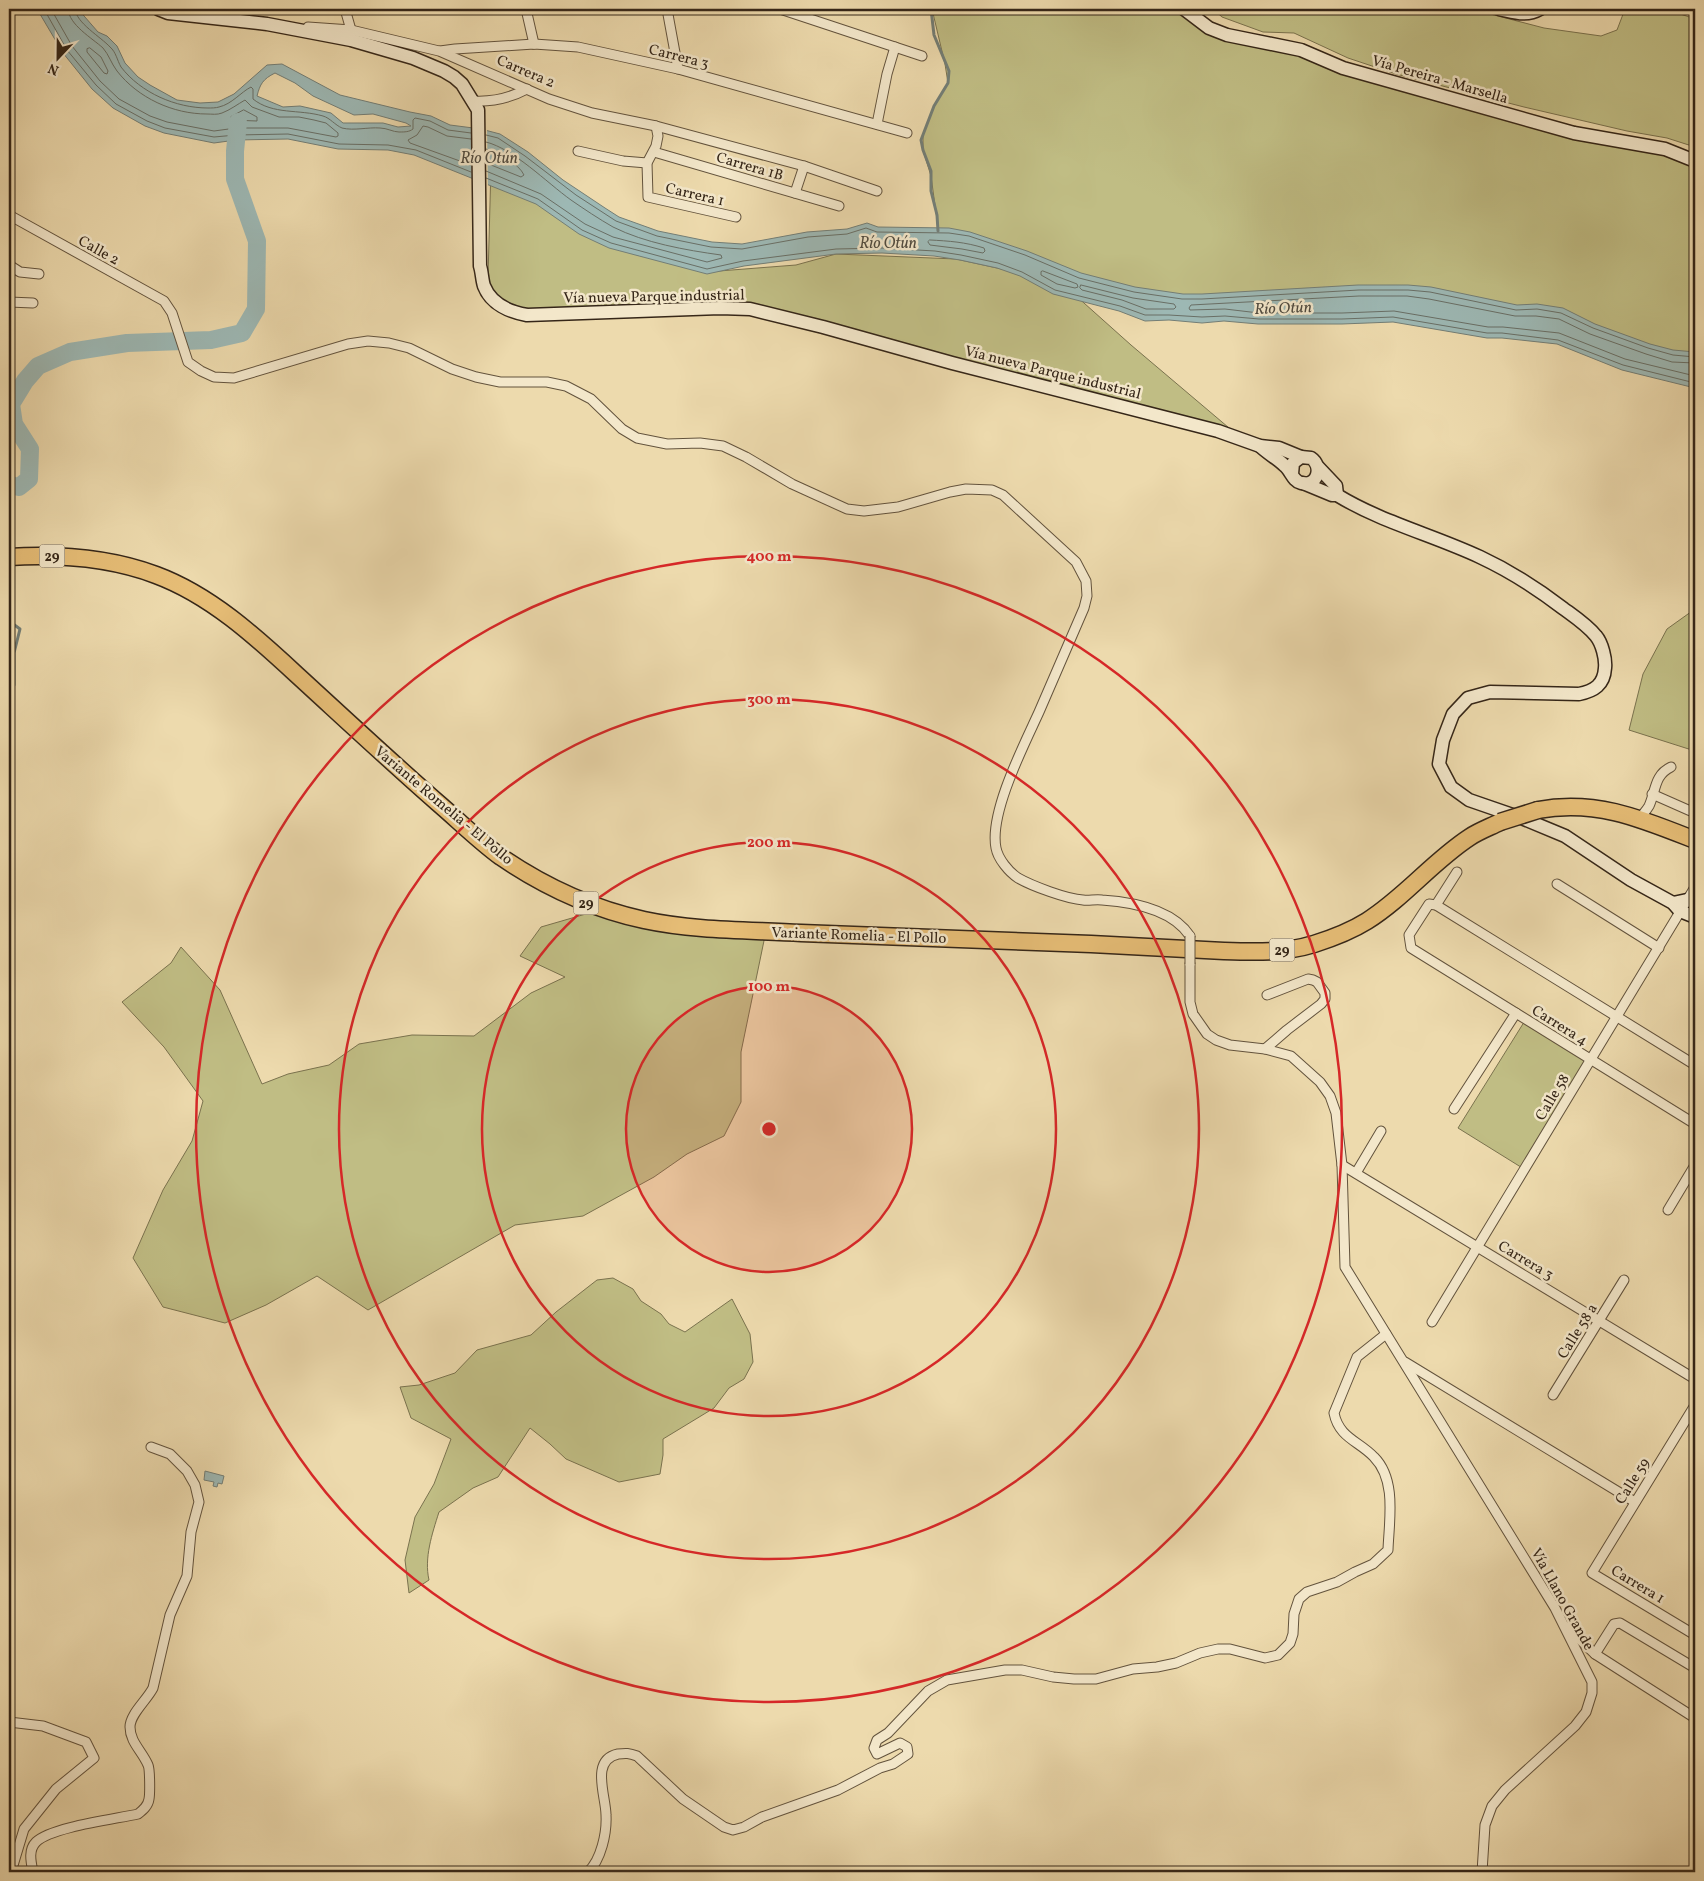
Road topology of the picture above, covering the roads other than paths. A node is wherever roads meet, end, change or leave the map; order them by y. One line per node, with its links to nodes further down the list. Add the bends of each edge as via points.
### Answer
1 (158, 9): 9 (main road, Carrera 2, via 168,13)
2 (345, 9): 10 (street)
3 (526, 9): 11 (street)
4 (666, 9): 15 (street)
5 (780, 9): 12 (street)
6 (1184, 9): 23 (main road, Vía Pereira - Marsella, via 1209,28 1227,35 1301,50 1342,68 1574,133 1665,149)
7 (1499, 9): 8 (main road, via 1531,14)
8 (1540, 9)
9 (267, 24): 10 (street, Carrera 2); 17 (main road, via 351,40 444,70 462,84)
10 (351, 30): 13 (street, Carrera 2)
11 (534, 44): 13 (street, Carrera 3); 15 (street, Carrera 3, via 578,47)
12 (895, 47): 14 (street); 18 (street)
13 (439, 52): 16 (street, Carrera 2)
14 (922, 56)
15 (678, 68): 18 (street, Carrera 3)
16 (527, 89): 17 (street); 19 (street, Carrera 2, via 592,114)
17 (476, 106): 35 (main road, Vía nueva Parque industrial, via 480,266 484,287 508,310 527,316 750,309 1218,431)
18 (876, 124): 20 (street, Carrera 3)
19 (656, 126): 22 (street, via 658,136); 25 (street, Carrera 2)
20 (907, 133)
21 (578, 151): 24 (street, via 623,162)
22 (654, 152): 24 (street); 27 (street, Carrera 1B)
23 (1695, 161)
24 (647, 163): 30 (street, Carrera 1, via 648,197)
25 (804, 166): 26 (street, Carrera 2); 27 (street)
26 (878, 190)
27 (795, 193): 28 (street, Carrera 1B)
28 (839, 206)
29 (9, 215): 55 (street, Calle 2, via 164,301 172,313 188,362 214,377 234,378 348,344 368,341 389,343 409,348 476,377 500,382 547,382 566,386 591,399 622,429 638,438 666,444 723,446 792,484 846,508 864,511 898,507 966,489 992,490 1004,495 1076,562 1086,582 1087,596 1006,787 994,835 996,850 1010,872 1019,878 1065,897 1121,901 1142,906 1164,914 1180,924)
30 (736, 218)
31 (9, 266): 32 (street, via 20,272)
32 (39, 274)
33 (9, 302): 34 (street)
34 (33, 303)
35 (1260, 446): 36 (main road, Vía nueva Parque industrial, via 1279,448); 38 (main road, Vía nueva Parque industrial)
36 (1301, 457): 37 (main road, Vía nueva Parque industrial, via 1313,459); 38 (main road, via 1293,463)
37 (1318, 467): 39 (main road, via 1315,479); 40 (main road, Vía nueva Parque industrial, via 1336,486)
38 (1292, 474): 39 (main road, Vía nueva Parque industrial)
39 (1303, 483): 40 (main road, Vía nueva Parque industrial)
40 (1337, 495): 53 (main road, Vía nueva Parque industrial, via 1368,512 1480,557 1540,591 1597,638 1605,670 1603,681 1591,692 1490,692 1468,698 1453,714 1443,740 1439,764 1450,787 1469,800 1564,836)
41 (9, 557): 45 (highway, Variante Romelia - El Pollo / 29, bridge, via 95,559 157,575 193,593 230,617 278,657 497,854 556,890 586,903 650,922 697,928 841,935 1190,950 1291,950 1339,936 1368,920 1469,838 1500,822 1538,810 1575,806 1595,807)
42 (1671, 767): 43 (street, via 1663,771)
43 (1652, 794): 44 (street); 45 (street)
44 (1695, 813)
45 (1639, 820): 46 (highway, Variante Romelia - El Pollo / 29)
46 (1689, 837): 47 (highway)
47 (1695, 850)
48 (1457, 872): 52 (street)
49 (1557, 884): 56 (street)
50 (1695, 887): 51 (street)
51 (1691, 901): 53 (main road)
52 (1436, 905): 58 (street, Carrera 4, via 1429,904 1409,935 1411,948); 59 (street)
53 (1677, 907): 54 (main road, Vía nueva Parque industrial); 56 (street, Calle 58)
54 (1695, 917)
55 (1190, 936): 60 (street, Vía Llano Grande, bridge, via 1190,1002 1193,1014 1216,1040)
56 (1659, 948): 59 (street, Calle 58)
57 (1267, 995): 60 (street, via 1308,979 1317,982 1325,998)
58 (1516, 1013): 61 (street, Carrera 4); 63 (street)
59 (1617, 1017): 61 (street, Calle 58); 62 (street)
60 (1265, 1050): 66 (street, Vía Llano Grande, via 1291,1056 1320,1082 1330,1096 1336,1113)
61 (1591, 1060): 64 (street, Carrera 4); 70 (street, Calle 58)
62 (1695, 1065)
63 (1454, 1109)
64 (1695, 1124)
65 (1381, 1131): 68 (street)
66 (1342, 1165): 68 (street, Carrera 3); 74 (street, Vía Llano Grande, via 1345,1267)
67 (1695, 1165): 69 (street)
68 (1356, 1173): 70 (street, Carrera 3)
69 (1668, 1210)
70 (1477, 1247): 72 (street, Carrera 3); 73 (street, Calle 58)
71 (1624, 1280): 72 (street, Calle 58 a)
72 (1599, 1321): 76 (street, Carrera 3); 77 (street, Calle 58 a)
73 (1432, 1322)
74 (1386, 1334): 75 (street, Vía Llano Grande); 90 (street, via 1357,1357 1334,1413 1340,1430 1375,1458 1385,1476 1390,1497 1388,1550 1373,1564 1337,1582 1307,1592 1299,1599 1290,1643 1278,1655 1265,1658 1218,1648 1176,1663 1133,1669 1096,1679 1005,1670 947,1680 928,1691 888,1733 877,1740 874,1748 877,1754 900,1743 908,1747 908,1754 838,1790 733,1830 684,1799 637,1756 628,1752 613,1755 605,1763 601,1778 605,1833 597,1861)
75 (1403, 1361): 80 (street); 82 (street, Vía Llano Grande)
76 (1695, 1379)
77 (1553, 1396)
78 (1695, 1405): 80 (street, Calle 59)
79 (151, 1447): 89 (street, via 170,1454 187,1471 195,1485 198,1502 187,1576 170,1615 153,1688 130,1724 130,1736 148,1765 149,1799 146,1808 138,1814 62,1830 36,1842 30,1862)
80 (1635, 1502): 81 (street, Calle 59)
81 (1592, 1572): 83 (street, Carrera 1)
82 (1555, 1608): 84 (street, via 1575,1635); 91 (street, Vía Llano Grande, via 1592,1682 1592,1693 1586,1712 1574,1726 1492,1806 1485,1825)
83 (1695, 1635)
84 (1595, 1654): 85 (street, via 1614,1624 1620,1624); 86 (street)
85 (1695, 1668)
86 (1695, 1718)
87 (9, 1722): 88 (street, via 43,1726 86,1742 94,1758 56,1789 24,1829)
88 (11, 1872)
89 (33, 1872)
90 (588, 1872)
91 (1482, 1872)

